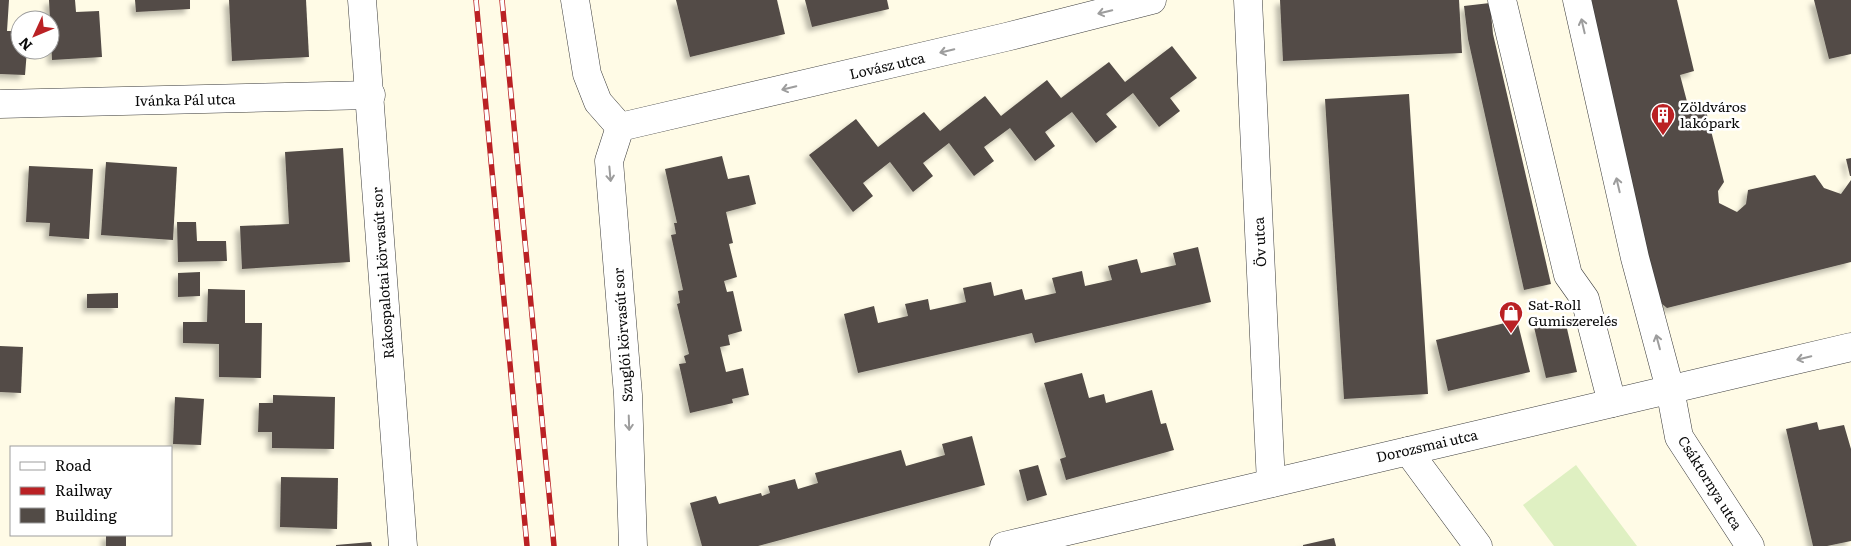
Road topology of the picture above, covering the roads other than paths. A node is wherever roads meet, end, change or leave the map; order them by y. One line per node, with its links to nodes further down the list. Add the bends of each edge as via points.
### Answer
1 (362, 0): 7 (street, Rákospalotai körvasút sor)
2 (575, 0): 9 (street, via 588,74 598,102)
3 (1152, 0): 9 (street, Lovász utca, one-way to 9)
4 (1248, 0): 14 (street, Öv utca)
5 (1502, 0): 12 (street, via 1568,275 1585,299)
6 (1577, 0): 11 (street, Csáktornya utca, one-way to 6, via 1635,258)
7 (371, 95): 8 (street, Ivánka Pál utca); 15 (street, Rákospalotai körvasút sor)
8 (0, 104)
9 (620, 127): 16 (street, Szuglói körvasút sor, one-way to 16, via 609,161 628,395)
10 (1851, 347): 11 (street, Dorozsmai utca, one-way to 11)
11 (1670, 390): 12 (street, Dorozsmai utca); 19 (street, Csáktornya utca, via 1679,437)
12 (1612, 404): 13 (street, Dorozsmai utca)
13 (1408, 451): 14 (street, Dorozsmai utca); 18 (street)
14 (1271, 483): 17 (street, Dorozsmai utca)
15 (403, 546)
16 (633, 546)
17 (1004, 546)
18 (1478, 546)
19 (1750, 546)

